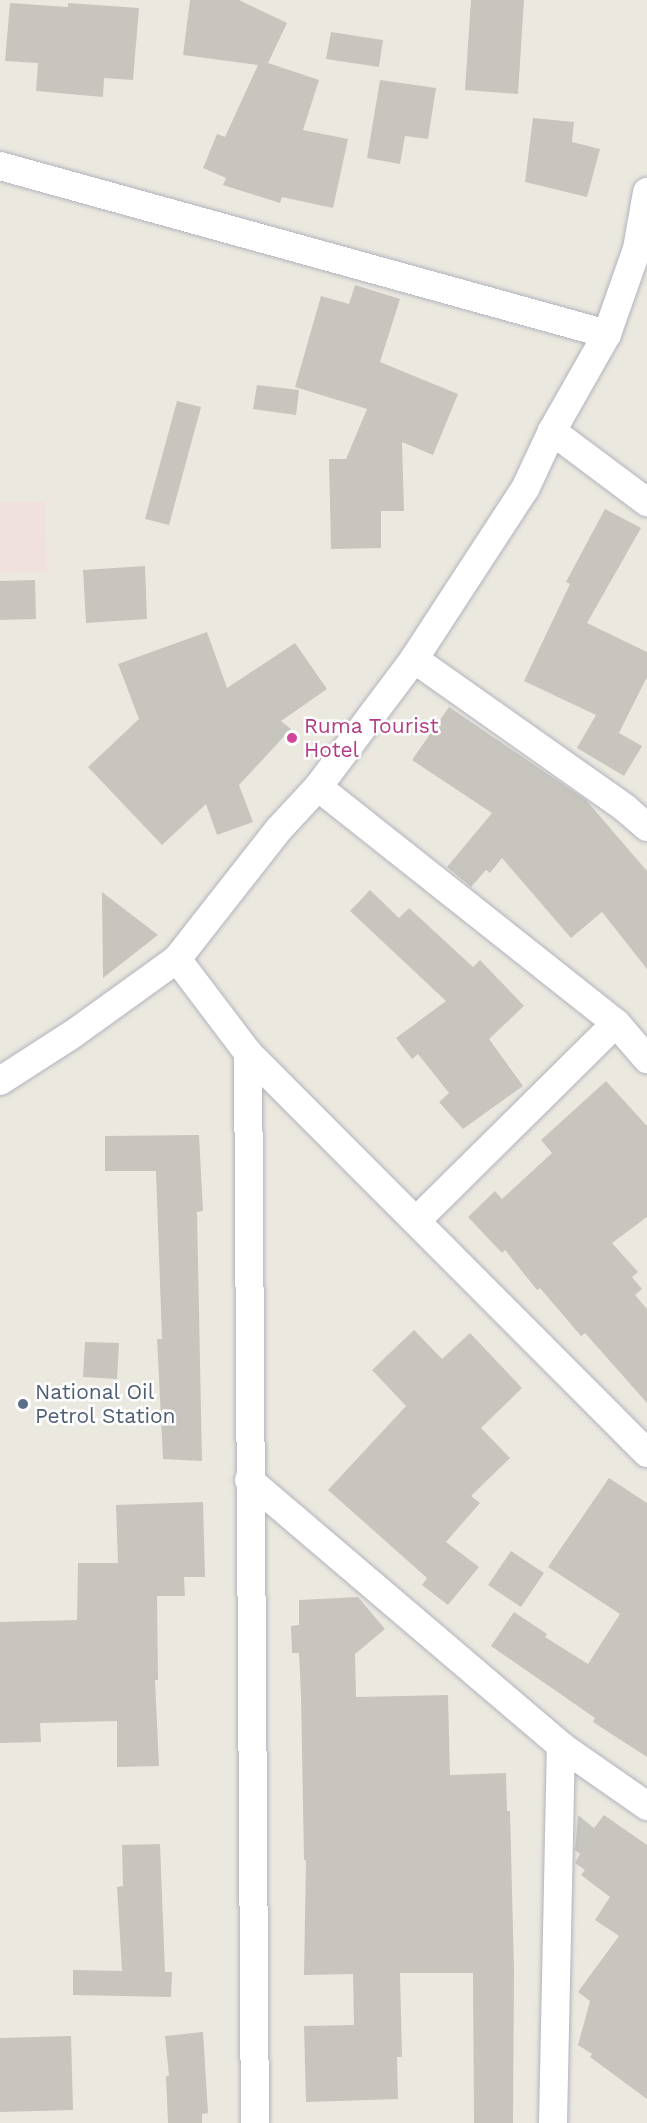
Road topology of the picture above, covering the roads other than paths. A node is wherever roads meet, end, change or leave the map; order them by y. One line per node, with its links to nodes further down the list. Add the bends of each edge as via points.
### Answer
1 (0, 166): 3 (street)
2 (647, 192): 3 (street, via 637,249)
3 (607, 334): 4 (street)
4 (552, 432): 5 (street); 6 (street, via 525,489)
5 (647, 502)
6 (414, 659): 7 (street); 8 (street, via 626,808)
7 (318, 787): 9 (street, via 279,829); 10 (street)
8 (647, 827)
9 (177, 959): 11 (street); 13 (street)
10 (616, 1023): 12 (street); 14 (street)
11 (248, 1053): 14 (street); 16 (street)
12 (647, 1059)
13 (0, 1081)
14 (417, 1220): 15 (street)
15 (647, 1453)
16 (249, 1480): 17 (street); 19 (street)
17 (561, 1746): 18 (street); 20 (street)
18 (647, 1806)
19 (255, 2123)
20 (553, 2123)

